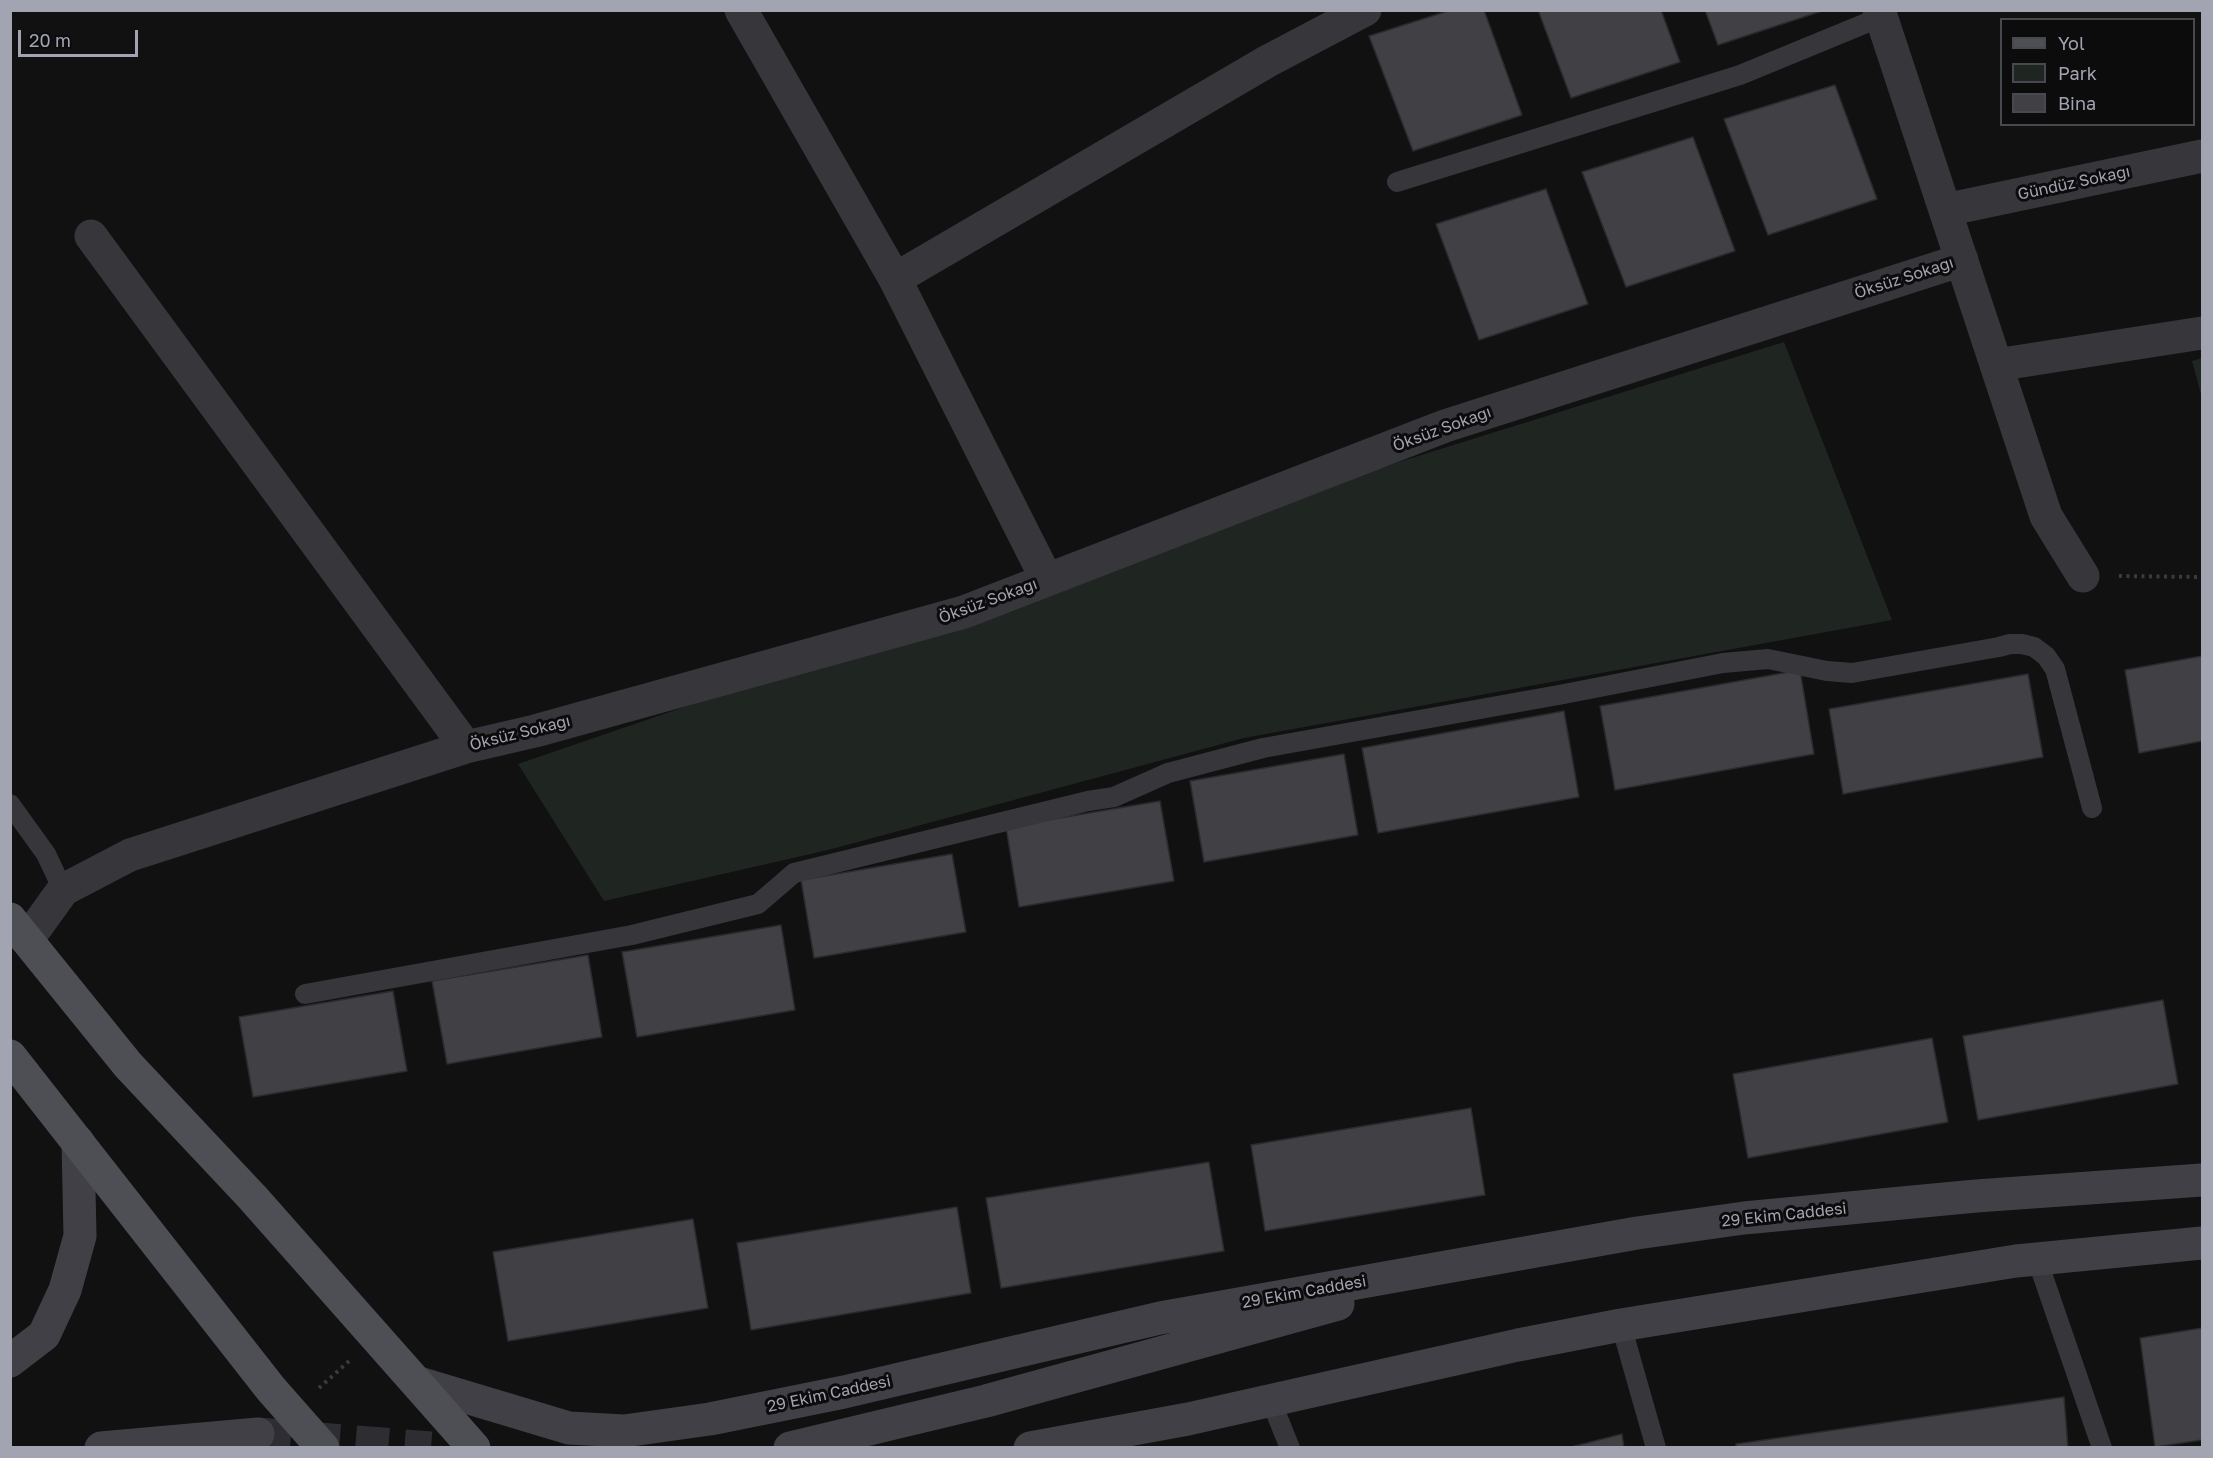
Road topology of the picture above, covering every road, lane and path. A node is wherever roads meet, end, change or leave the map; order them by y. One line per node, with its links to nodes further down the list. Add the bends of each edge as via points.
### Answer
1 (741, 10): 9 (street)
2 (1365, 10): 9 (street, via 1268,61)
3 (1889, 13): 5 (lane, via 1740,75); 6 (street)
4 (2202, 156): 6 (street, Gündüz Sokağı)
5 (1397, 182)
6 (1945, 210): 8 (street)
7 (91, 236): 15 (street)
8 (1962, 260): 11 (street); 14 (street, Öksüz Sokağı, via 1445,426)
9 (895, 279): 14 (street)
10 (2202, 333): 11 (street)
11 (1996, 365): 12 (street, via 2046,516)
12 (2083, 576): 13 (path)
13 (2202, 577)
14 (1047, 580): 15 (street, Öksüz Sokağı, via 964,612)
15 (466, 747): 18 (street, Öksüz Sokağı, via 130,855)
16 (10, 804): 18 (lane, via 46,855)
17 (2092, 808): 20 (lane, via 2055,669 2034,647 2010,644 1852,673 1768,658 1263,748 1168,773 1114,797 794,873 758,904 632,935)
18 (63, 890): 19 (street, Öksüz Sokağı)
19 (19, 929): 28 (main road, via 128,1065)
20 (305, 994)
21 (10, 1056): 22 (main road)
22 (78, 1142): 29 (main road, via 80,1236 65,1290 44,1335); 32 (main road)
23 (2202, 1180): 26 (main road, 29 Ekim Caddesi, via 1744,1218)
24 (2202, 1243): 25 (main road)
25 (2037, 1259): 27 (main road); 41 (lane)
26 (1469, 1263): 30 (main road, 29 Ekim Caddesi, via 1160,1318 844,1392 710,1419 624,1431 569,1428); 37 (main road, via 1282,1321 986,1401)
27 (1621, 1325): 31 (main road); 40 (lane)
28 (376, 1336): 30 (main road); 32 (path)
29 (10, 1361)
30 (419, 1383): 36 (main road)
31 (1271, 1401): 38 (main road); 39 (lane)
32 (292, 1412): 35 (main road)
33 (258, 1434): 34 (main road)
34 (101, 1448)
35 (322, 1448)
36 (474, 1448)
37 (790, 1448)
38 (1030, 1448)
39 (1290, 1448)
40 (1656, 1448)
41 (2102, 1448)

